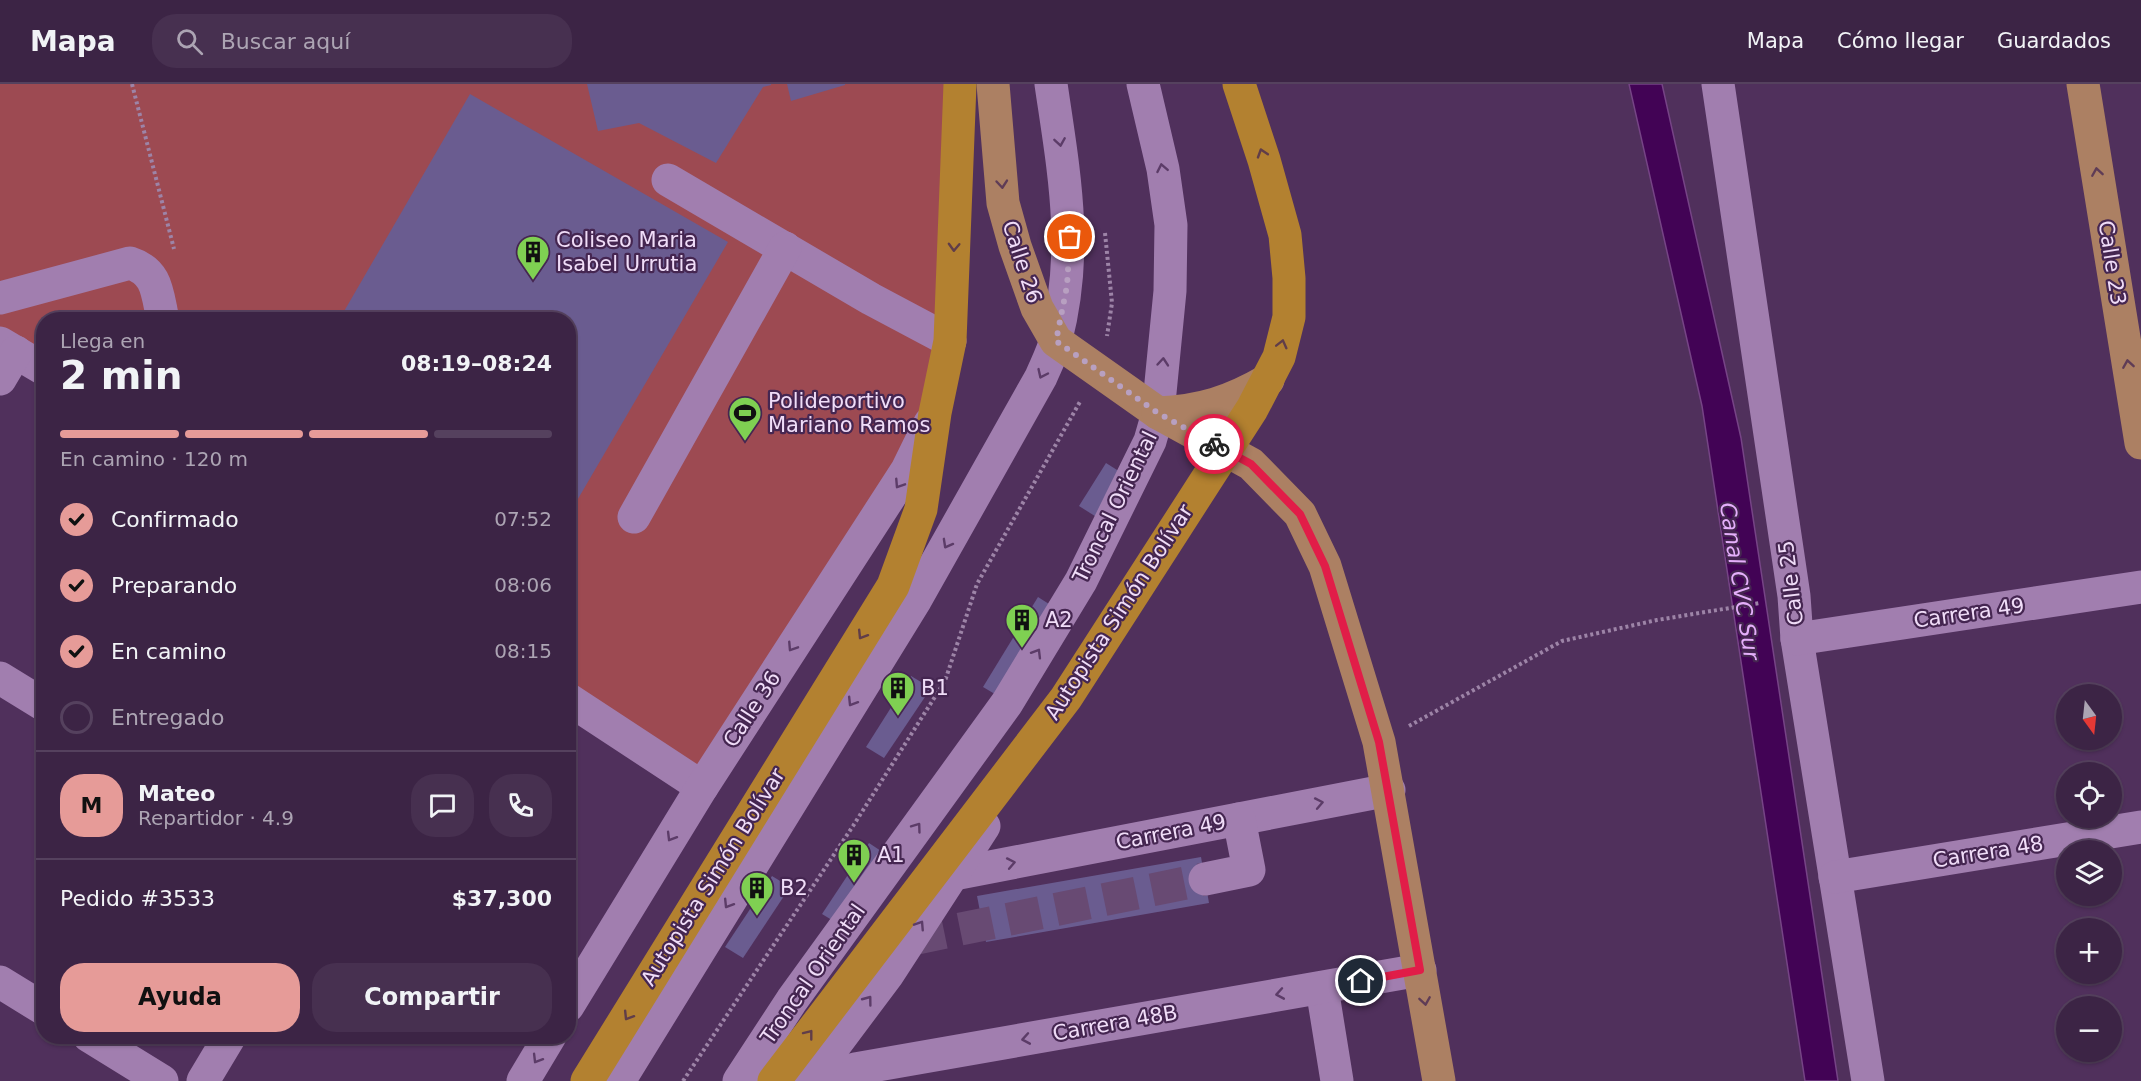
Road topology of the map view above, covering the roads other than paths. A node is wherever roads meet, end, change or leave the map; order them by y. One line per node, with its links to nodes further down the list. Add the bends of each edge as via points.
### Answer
1 (960, 84): 12 (highway, Autopista Simón Bolívar, one-way to 12)
2 (993, 84): 13 (main road, Calle 26, one-way to 13, via 1003,203 1036,308)
3 (1051, 84): 13 (street, one-way to 13, via 1070,237 1067,286)
4 (1143, 84): 19 (street, Troncal Oriental, one-way to 4, via 1170,291 1171,225 1163,169)
5 (1239, 84): 16 (highway, Autopista Simón Bolívar, one-way to 5, via 1279,357 1289,317 1285,235)
6 (1718, 84): 24 (street, Calle 25)
7 (2083, 84): 17 (main road, Calle 23, one-way to 7)
8 (668, 180): 9 (street)
9 (785, 248): 12 (street); 22 (street)
10 (0, 298): 11 (street, via 130,263 143,267 154,279)
11 (161, 312)
12 (950, 341): 18 (highway, Autopista Simón Bolívar)
13 (1056, 341): 19 (main road, Calle 26); 49 (street, one-way to 49, via 1041,377 916,599)
14 (5, 358): 15 (street)
15 (36, 367)
16 (1268, 380): 19 (main road, via 1215,405); 21 (highway, Autopista Simón Bolívar)
17 (2138, 403): 20 (main road, Calle 23)
18 (935, 413): 29 (street, Calle 36, one-way to 29, via 907,471); 48 (highway, Autopista Simón Bolívar, one-way to 48, via 921,509 893,585)
19 (1158, 413): 21 (main road, Calle 26); 50 (street, Troncal Oriental, one-way to 19, via 792,1000 1007,703 1081,581 1150,441)
20 (2141, 443)
21 (1226, 450): 26 (highway, Autopista Simón Bolívar); 30 (main road, Calle 26, via 1251,464 1300,514 1325,566 1379,742)
22 (634, 517)
23 (2141, 587): 24 (street, Carrera 49)
24 (1797, 639): 34 (street, Calle 25)
25 (0, 678): 27 (street)
26 (1066, 698): 33 (street); 51 (highway, Autopista Simón Bolívar, one-way to 26)
27 (36, 700)
28 (576, 704): 29 (street)
29 (702, 787): 39 (street, Calle 36, one-way to 39)
30 (1389, 790): 31 (street, Carrera 49, one-way to 30); 36 (main road, Calle 26)
31 (1239, 819): 33 (street, Carrera 49, one-way to 31); 35 (street, via 1249,870)
32 (2141, 827): 34 (street, Carrera 48)
33 (954, 874): 44 (street, one-way to 33, via 888,974)
34 (1835, 877): 54 (street, Calle 25)
35 (1205, 879)
36 (1420, 970): 38 (street, Carrera 48B); 53 (main road, Calle 26, one-way to 53)
37 (0, 982): 40 (street)
38 (1322, 988): 44 (street, Carrera 48B, one-way to 44); 52 (street)
39 (576, 993)
40 (36, 1004)
41 (102, 1044): 45 (street)
42 (225, 1044): 46 (street)
43 (545, 1044): 47 (street, one-way to 47)
44 (809, 1080)
45 (162, 1081)
46 (203, 1081)
47 (523, 1081)
48 (587, 1081)
49 (619, 1081)
50 (739, 1081)
51 (774, 1081)
52 (1337, 1081)
53 (1439, 1081)
54 (1868, 1081)

